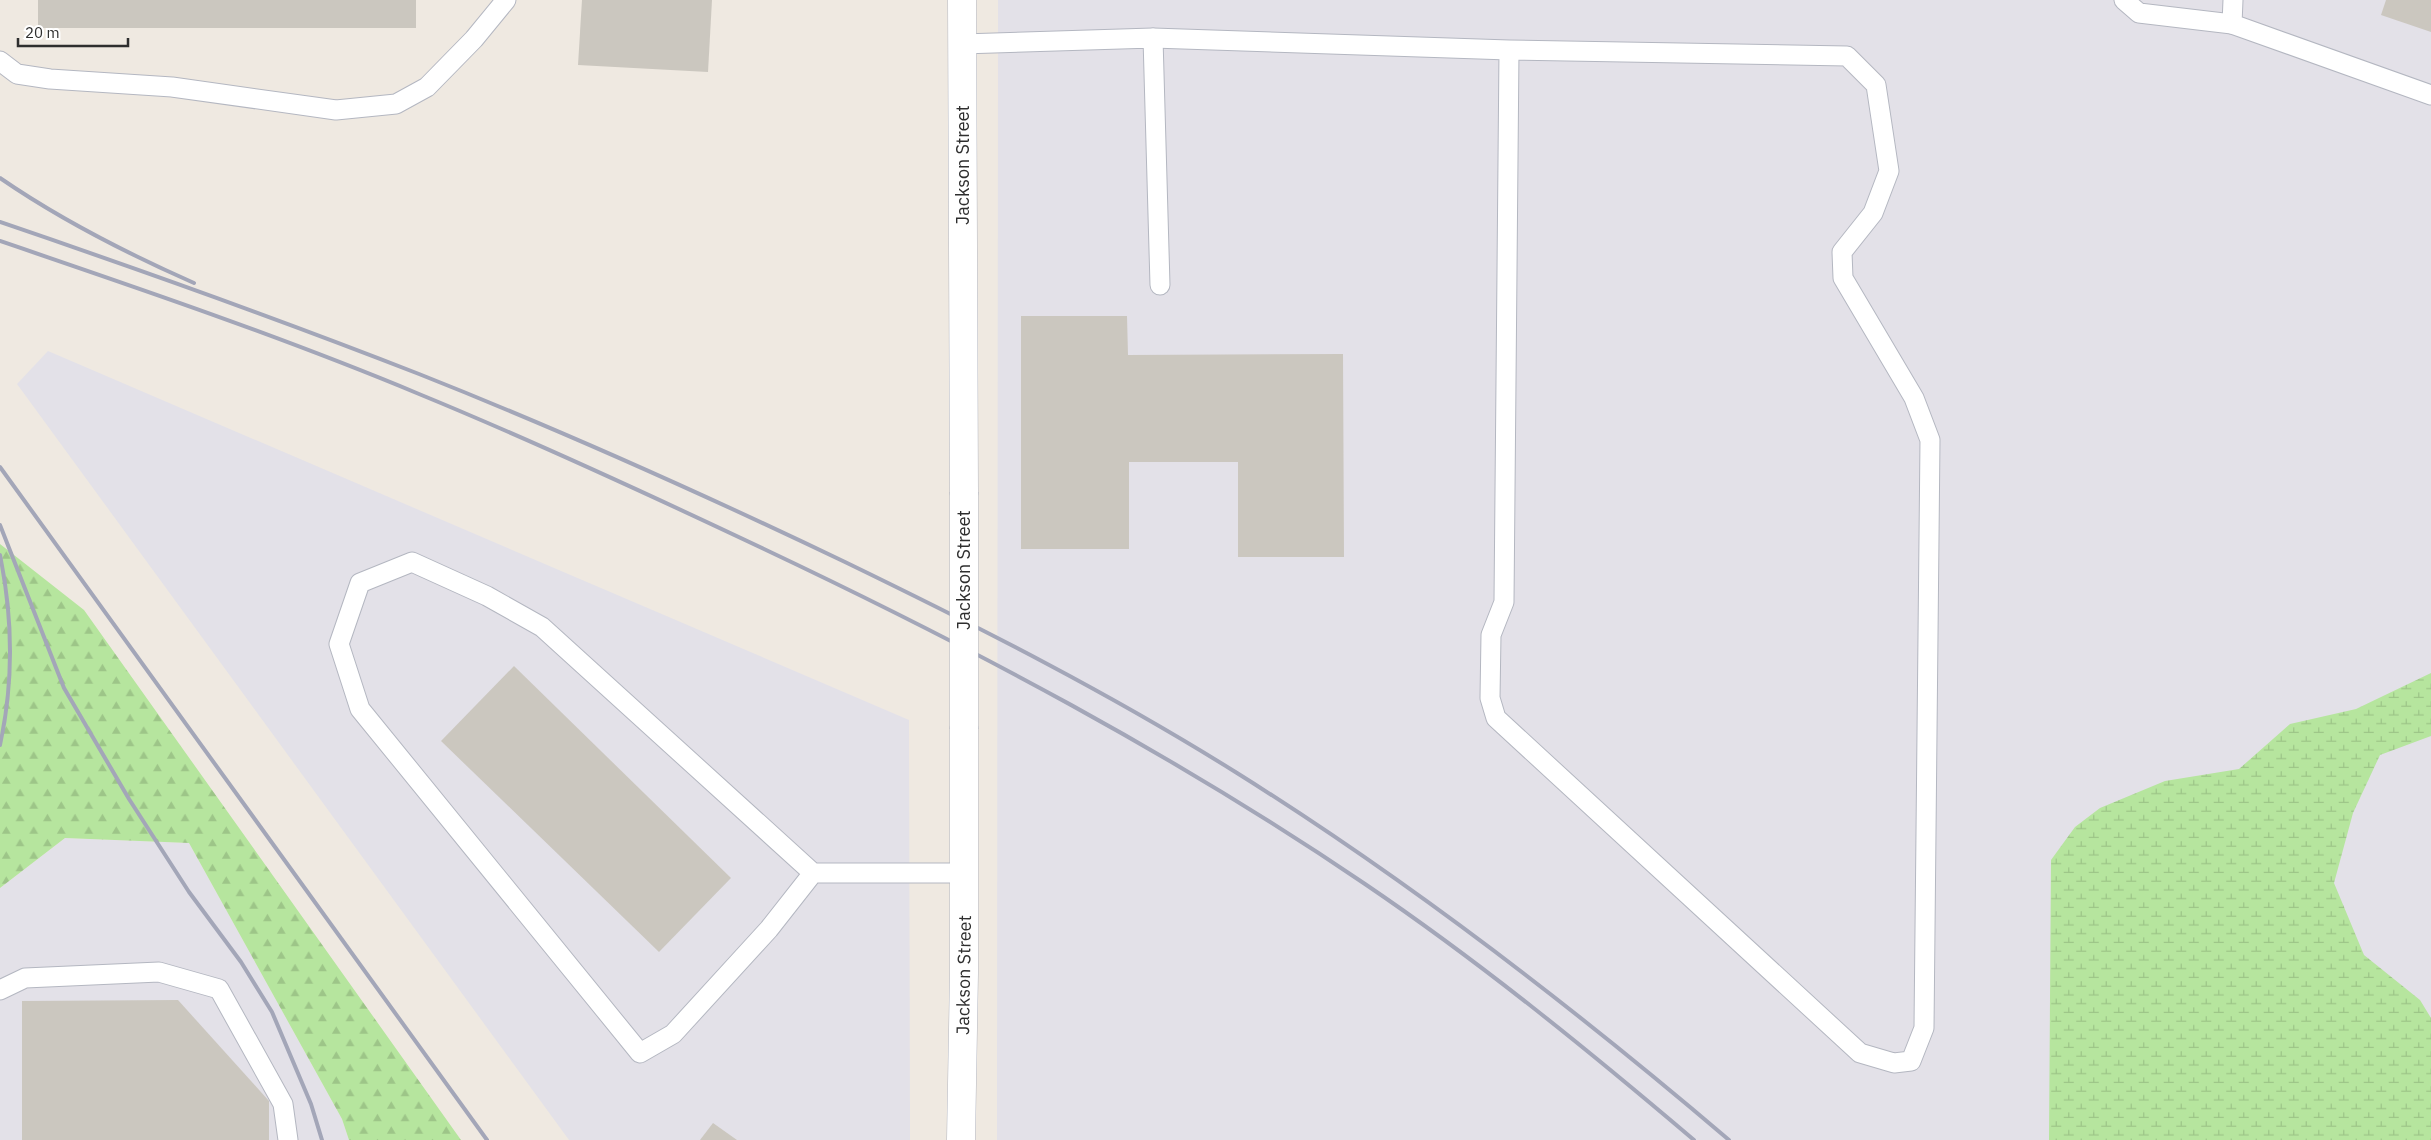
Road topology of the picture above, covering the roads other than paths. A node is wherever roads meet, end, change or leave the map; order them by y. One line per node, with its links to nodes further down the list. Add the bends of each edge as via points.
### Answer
1 (506, 0): 9 (lane, via 474,39 427,87 396,104 336,110 172,87 50,79 17,74)
2 (962, 0): 7 (street, Jackson Street)
3 (2124, 0): 5 (lane, via 2139,13)
4 (2233, 0): 5 (lane)
5 (2232, 24): 10 (lane)
6 (1153, 38): 7 (lane); 8 (lane); 11 (lane)
7 (962, 44): 13 (street, Jackson Street, bridge)
8 (1509, 50): 8 (lane, via 1846,56 1876,86 1889,171 1873,213 1842,252 1843,278 1914,398 1930,440 1924,1028 1911,1061 1894,1063 1860,1053 1496,718 1490,698 1491,635 1504,602)
9 (0, 61)
10 (2431, 95)
11 (1160, 285)
12 (813, 873): 12 (lane, via 769,929 673,1034 640,1053 360,709 339,644 360,583 412,562 487,596 542,627); 13 (lane)
13 (964, 874): 16 (street, Jackson Street)
14 (0, 990): 15 (lane, via 25,978 159,972 219,988 283,1104)
15 (288, 1140)
16 (961, 1140)

